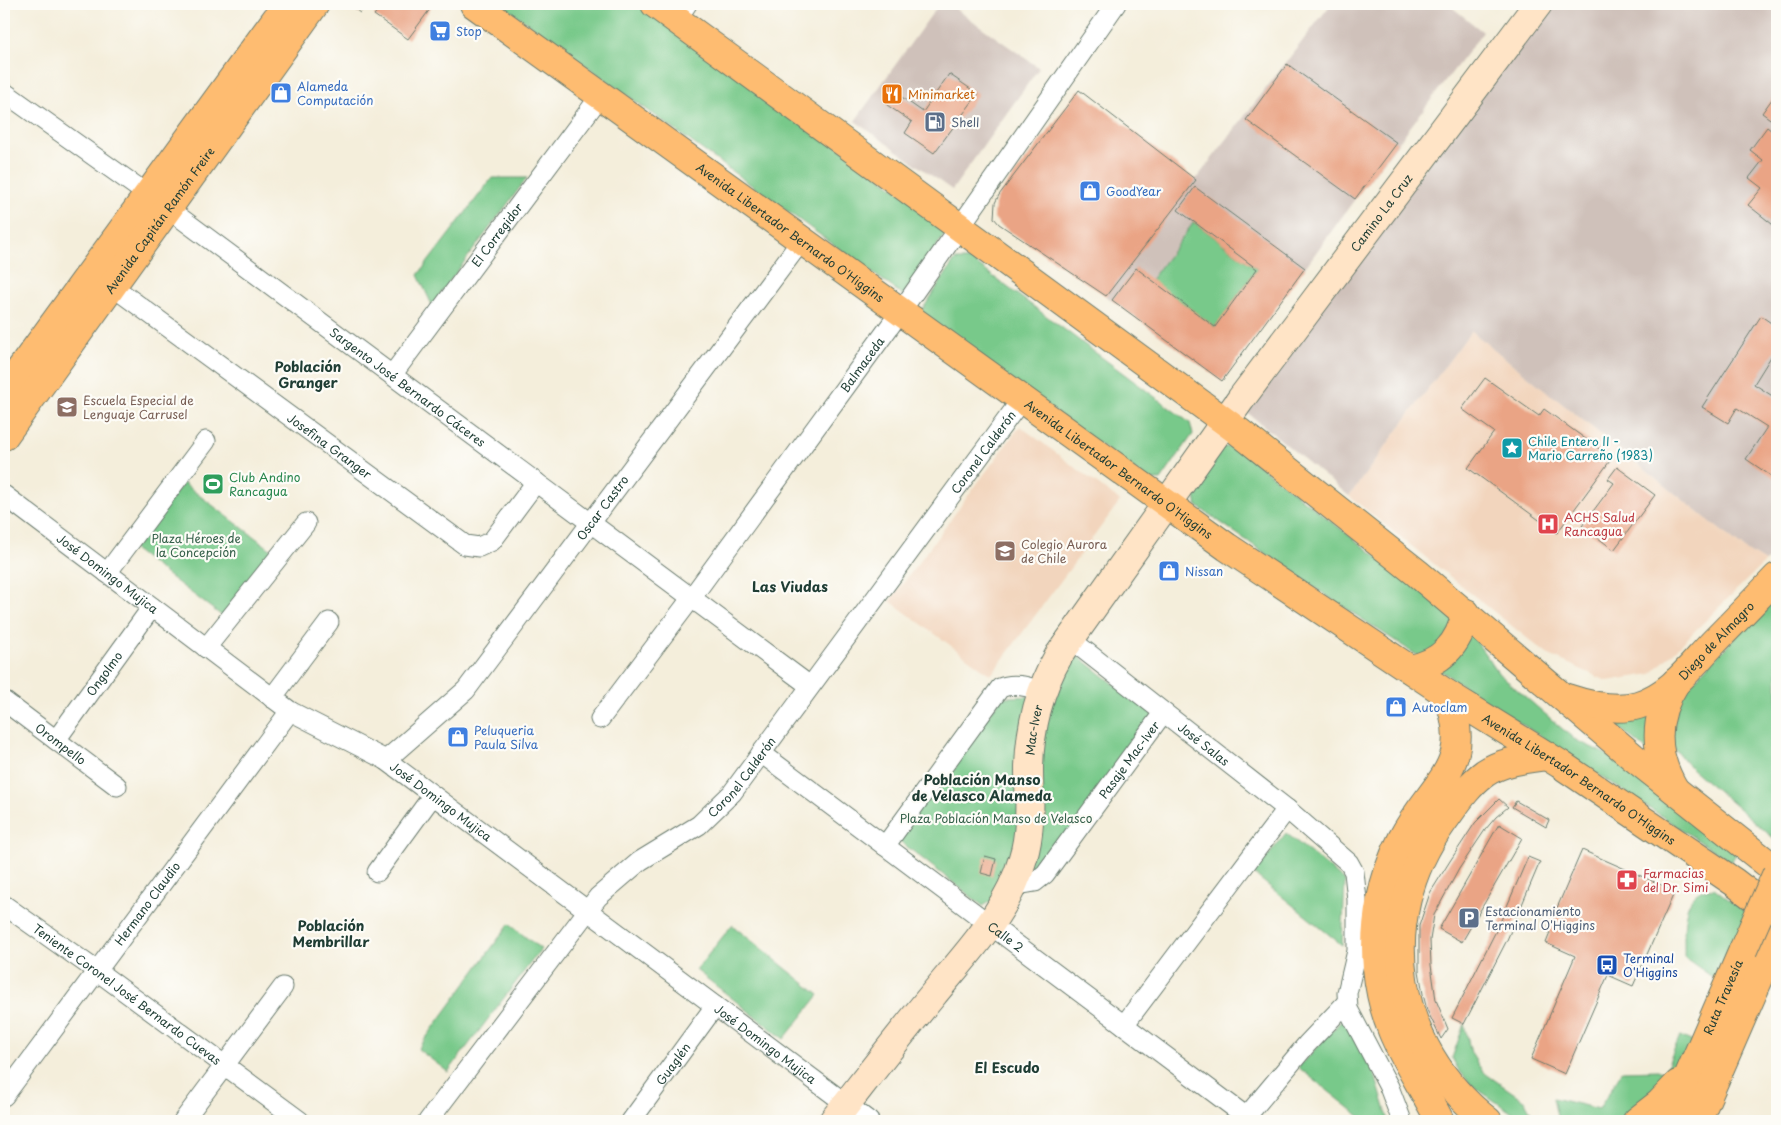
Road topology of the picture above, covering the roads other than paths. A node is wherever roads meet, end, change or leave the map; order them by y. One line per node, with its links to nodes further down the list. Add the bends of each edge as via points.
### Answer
1 (287, 4): 10 (main road, Avenida Capitán Ramón Freire)
2 (315, 4): 10 (main road, Avenida Capitán Ramón Freire)
3 (474, 4): 9 (main road, Avenida Libertador Bernardo O'Higgins)
4 (655, 4): 7 (main road)
5 (1116, 4): 11 (street, Balmaceda)
6 (1538, 4): 18 (street, Camino La Cruz)
7 (682, 12): 11 (main road)
8 (4, 92): 10 (street, Sargento José Bernardo Cáceres)
9 (601, 95): 12 (main road, Avenida Libertador Bernardo O'Higgins); 15 (street, El Corregidor)
10 (158, 202): 13 (main road, Avenida Capitán Ramón Freire); 15 (street, Sargento José Bernardo Cáceres); 16 (main road, Avenida Capitán Ramón Freire)
11 (960, 227): 14 (street, Balmaceda); 18 (main road)
12 (802, 240): 14 (main road, Avenida Libertador Bernardo O'Higgins); 24 (street, Oscar Castro)
13 (112, 286): 19 (main road, Avenida Capitán Ramón Freire); 21 (street, Josefina Granger, via 465,545 479,547 492,542)
14 (901, 311): 17 (main road, Avenida Libertador Bernardo O'Higgins); 28 (street, Balmaceda)
15 (392, 375): 21 (street, Sargento José Bernardo Cáceres)
16 (4, 392)
17 (1022, 399): 23 (main road, Avenida Libertador Bernardo O'Higgins); 36 (street, Coronel Calderón)
18 (1225, 422): 23 (street, Mac-Iver); 30 (main road)
19 (4, 436)
20 (206, 442): 26 (street)
21 (536, 482): 24 (street, Sargento José Bernardo Cáceres)
22 (4, 495): 26 (street, José Domingo Mujica)
23 (1167, 503): 32 (street, Mac-Iver); 34 (main road, Avenida Libertador Bernardo O'Higgins)
24 (591, 522): 28 (street, Sargento José Bernardo Cáceres); 48 (street, Oscar Castro, via 466,690)
25 (306, 523): 33 (street)
26 (107, 573): 29 (street, José Domingo Mujica)
27 (1777, 577): 35 (main road, Diego de Almagro)
28 (691, 597): 36 (street, Sargento José Bernardo Cáceres); 44 (street, Balmaceda)
29 (152, 607): 33 (street, José Domingo Mujica); 45 (street, Ongolmo)
30 (1466, 613): 34 (main road, via 1460,635 1448,652 1431,663); 39 (main road)
31 (329, 622): 40 (street)
32 (1070, 639): 37 (street, Mac-Iver); 43 (street, José Salas)
33 (206, 648): 40 (street, José Domingo Mujica)
34 (1410, 669): 38 (main road, Avenida Libertador Bernardo O'Higgins)
35 (1676, 682): 39 (main road, Diego de Almagro, via 1652,700 1624,708 1593,705); 50 (main road, Diego de Almagro, via 1661,713 1658,738 1663,766)
36 (810, 686): 46 (street, Coronel Calderón)
37 (1042, 691): 53 (street, via 1020,685 1000,688); 56 (street, Mac-Iver, via 1031,740 1026,842)
38 (1447, 694): 47 (main road, Avenida Libertador Bernardo O'Higgins); 79 (main road, via 1458,726 1456,755 1444,778 1409,826 1395,855 1381,904 1376,942 1380,992 1391,1033)
39 (1558, 694): 50 (main road)
40 (272, 698): 42 (street, José Domingo Mujica)
41 (4, 701): 45 (street, Orompello)
42 (290, 711): 48 (street, José Domingo Mujica); 63 (street, Hermano Claudio)
43 (1163, 713): 52 (street, José Salas); 56 (street, Pasaje Mac-Iver, via 1045,874 1034,882)
44 (600, 719)
45 (56, 740): 49 (street, Orompello)
46 (761, 753): 53 (street, Calle 2); 58 (street, Coronel Calderón, via 711,816 624,872)
47 (1547, 756): 59 (main road, Avenida Libertador Bernardo O'Higgins, via 1734,882); 80 (main road, via 1503,764 1486,772 1465,791 1423,855 1410,885 1402,923 1403,982 1418,1034 1450,1084)
48 (386, 760): 51 (street, José Domingo Mujica)
49 (118, 786)
50 (1677, 793): 55 (main road)
51 (433, 795): 54 (street); 58 (street, José Domingo Mujica)
52 (1287, 809): 65 (street, José Salas, via 1349,863 1356,884 1357,951); 67 (street)
53 (884, 846): 60 (street, Calle 2)
54 (377, 872)
55 (1777, 872): 62 (main road, Ruta Travesía, bridge)
56 (1012, 886): 60 (street, Mac-Iver)
57 (4, 905): 63 (street, Teniente Coronel José Bernardo Cuevas)
58 (586, 910): 66 (street, José Domingo Mujica); 75 (street, Coronel Calderón)
59 (1777, 915)
60 (990, 924): 67 (street, Calle 2); 71 (street, Mac-Iver)
61 (1777, 937): 62 (main road, Ruta Travesía)
62 (1754, 958): 68 (main road, Ruta Travesía); 83 (main road, Ruta Travesía)
63 (97, 971): 69 (street, Teniente Coronel José Bernardo Cuevas); 70 (street, Hermano Claudio)
64 (283, 987): 69 (street, Teniente Coronel José Bernardo Cuevas)
65 (1347, 1002): 72 (street, via 1307,1044); 78 (street)
66 (715, 1006): 71 (street, José Domingo Mujica); 76 (street, Guaglén)
67 (1124, 1025): 72 (street, Calle 2)
68 (1695, 1060): 81 (main road, via 1673,1090); 82 (main road, Ruta Travesía)
69 (225, 1067): 73 (street, Teniente Coronel José Bernardo Cuevas); 74 (street, Teniente Coronel José Bernardo Cuevas)
70 (4, 1096)
71 (840, 1113): 77 (street, José Domingo Mujica)
72 (1249, 1119)
73 (183, 1121)
74 (300, 1121)
75 (428, 1121)
76 (631, 1121)
77 (869, 1121)
78 (1402, 1121)
79 (1440, 1121)
80 (1488, 1121)
81 (1636, 1121)
82 (1669, 1121)
83 (1697, 1121)

